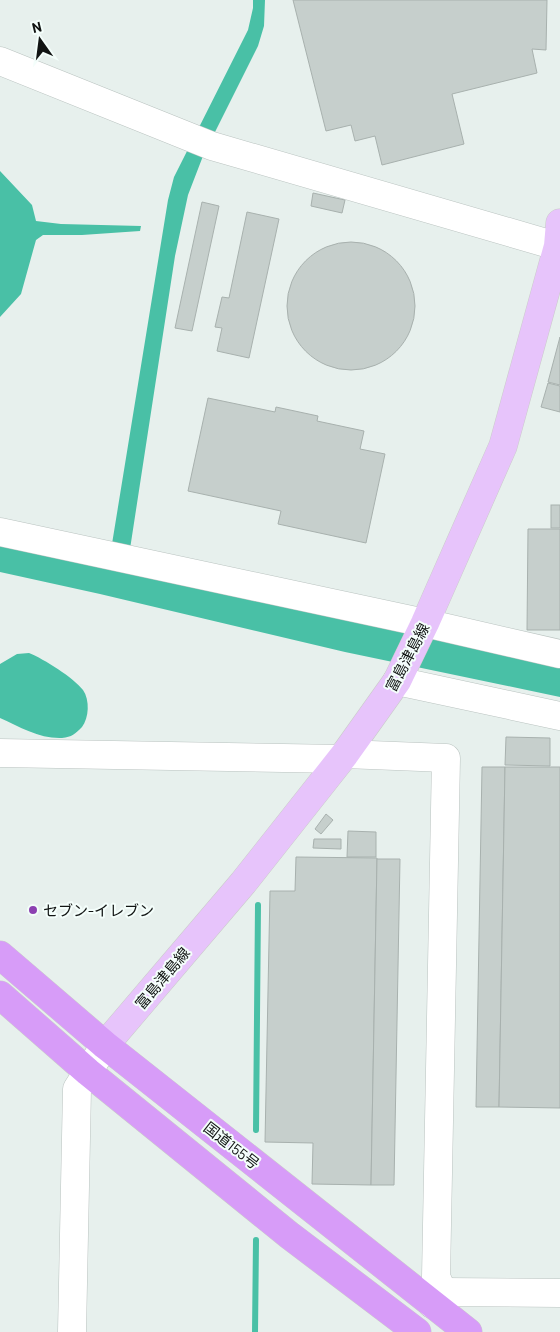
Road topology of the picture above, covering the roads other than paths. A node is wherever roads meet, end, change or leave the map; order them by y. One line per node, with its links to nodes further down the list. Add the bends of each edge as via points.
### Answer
1 (0, 61): 2 (street, via 202,141)
2 (559, 239): 4 (main road, 富島津島線, via 503,446)
3 (0, 532): 4 (street)
4 (425, 623): 5 (street); 6 (main road, 富島津島線)
5 (560, 654)
6 (397, 682): 7 (street); 9 (main road, 富島津島線)
7 (560, 716)
8 (0, 753): 9 (street)
9 (343, 756): 12 (main road, 富島津島線, via 243,883); 15 (street, via 446,758)
10 (0, 954): 12 (highway, 国道155号)
11 (0, 996): 13 (highway)
12 (105, 1044): 13 (street); 15 (highway, 国道155号)
13 (88, 1072): 16 (street, via 77,1089); 17 (highway, via 288,1235)
14 (560, 1293): 15 (street)
15 (438, 1298): 18 (highway, 国道155号)
16 (72, 1332)
17 (417, 1332)
18 (468, 1332)

